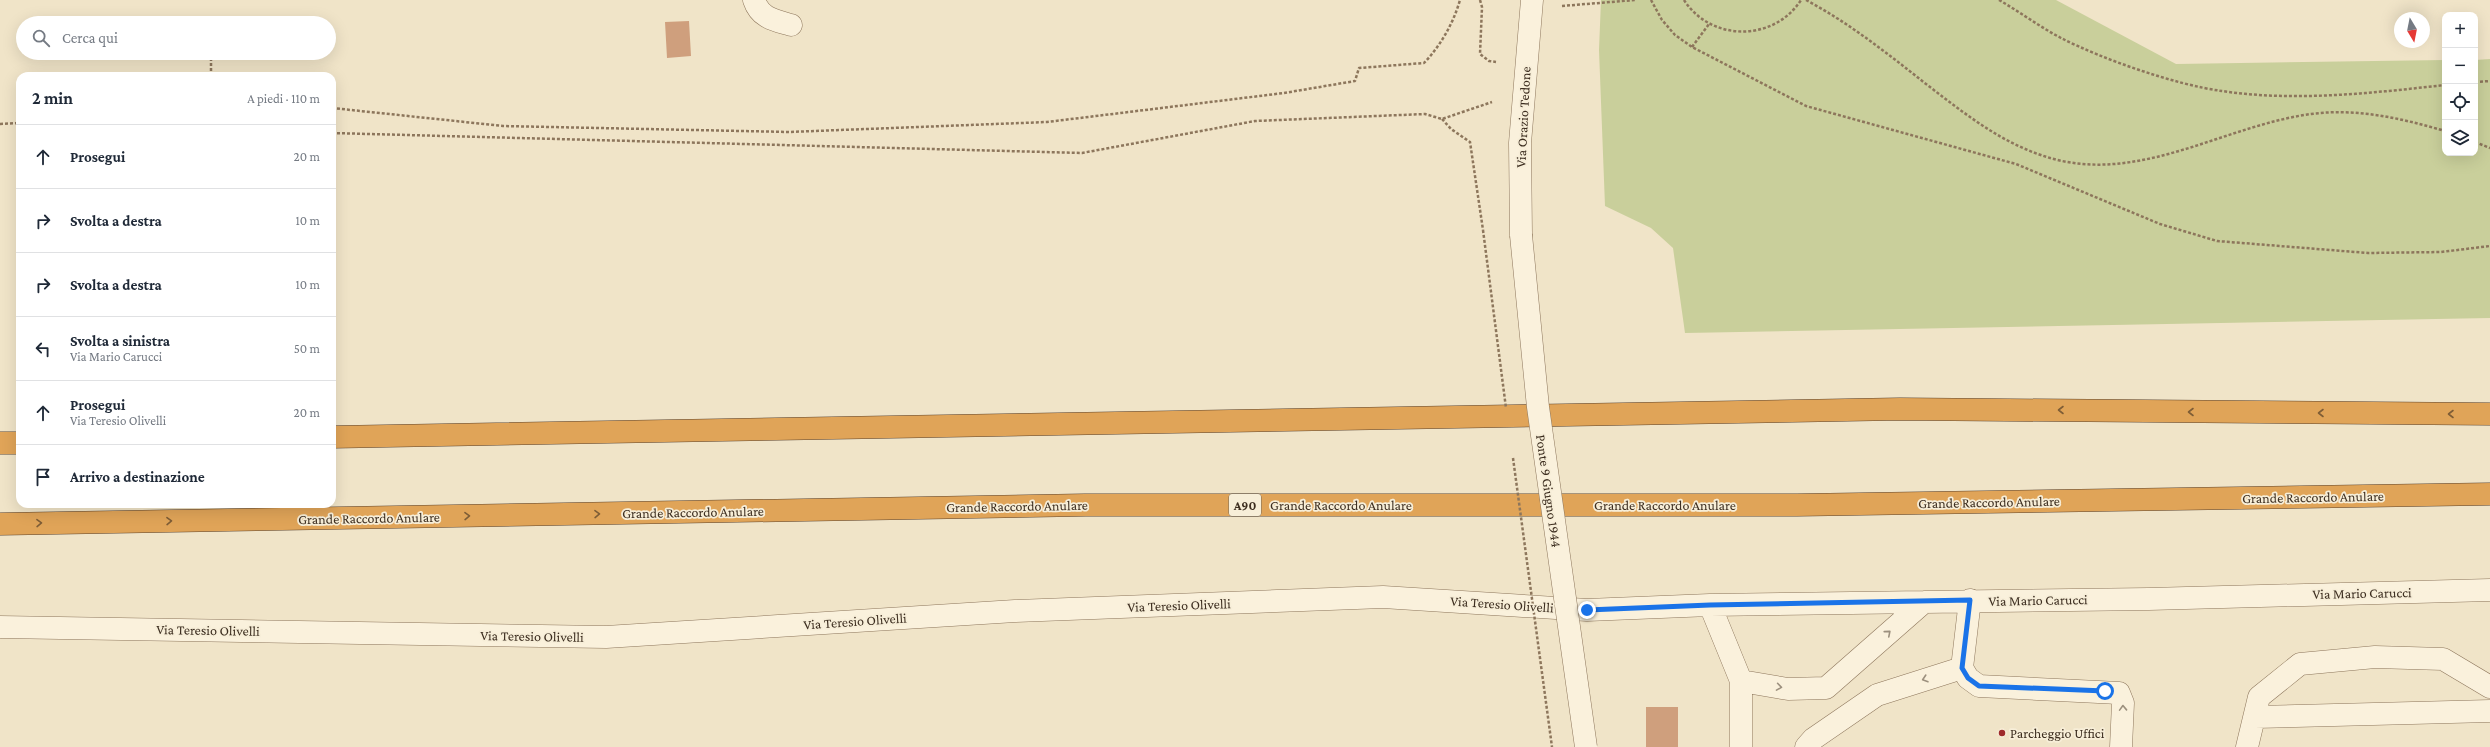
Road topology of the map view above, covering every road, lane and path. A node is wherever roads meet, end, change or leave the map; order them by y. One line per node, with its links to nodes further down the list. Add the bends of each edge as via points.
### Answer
1 (754, 0): 13 (street, via 757,8 767,18)
2 (1460, 0): 24 (path, via 1455,17 1436,51 1424,63 1359,68 1355,81 1284,93 1047,122 773,132 503,126)
3 (1480, 0): 17 (path, via 1480,54 1489,61)
4 (1532, 0): 33 (street, Via Orazio Tedone, via 1520,143)
5 (1635, 0): 11 (path)
6 (1651, 0): 14 (path, via 1662,20 1675,35)
7 (1684, 0): 12 (path, via 1690,10)
8 (1801, 0): 12 (path, via 1795,10 1776,24 1754,32 1731,32)
9 (1806, 0): 28 (path, via 1831,13 1864,36 1998,138 2063,161 2134,161 2184,150 2264,124 2311,114 2351,112 2395,117)
10 (1999, 0): 22 (path, via 2062,38 2111,59 2175,80 2221,91 2275,96 2348,94)
11 (1560, 6)
12 (1709, 24): 14 (path)
13 (791, 25)
14 (1692, 47): 34 (path, via 1806,106 2016,164 2160,224 2217,241 2368,253 2440,252)
15 (1496, 54): 17 (path)
16 (212, 60): 19 (path)
17 (1496, 62): 18 (path)
18 (1495, 69)
19 (211, 72)
20 (2490, 80): 21 (path)
21 (2478, 82)
22 (2442, 85)
23 (1492, 97): 25 (path, via 1492,104)
24 (336, 108)
25 (1442, 119): 29 (path, via 1425,114 1255,121 1082,153); 32 (path, via 1451,130 1470,142)
26 (16, 123): 27 (path)
27 (0, 124)
28 (2442, 130)
29 (336, 133)
30 (2478, 143): 31 (path)
31 (2490, 148)
32 (1483, 230)
33 (1521, 235): 51 (street, Ponte 9 Giugno 1944, bridge, via 1538,407)
34 (2490, 246)
35 (2490, 414): 36 (highway, one-way to 36, via 1900,409)
36 (336, 437)
37 (0, 443): 38 (highway)
38 (16, 443)
39 (2490, 494): 40 (highway, Grande Raccordo Anulare / A90, one-way to 39, via 1084,505 1797,505)
40 (0, 524)
41 (2490, 590): 42 (street, Via Mario Carucci, via 2149,599)
42 (1970, 600): 43 (street, Via Mario Carucci); 46 (street)
43 (1924, 602): 44 (street, Via Mario Carucci); 47 (street, one-way to 43, via 1788,689 1826,688)
44 (1710, 605): 45 (street, Via Teresio Olivelli, via 1587,610 1414,599 1350,598 1015,611 606,638); 47 (street)
45 (0, 627)
46 (1962, 668): 53 (street, one-way to 53, via 1877,695 1813,739); 54 (street, one-way to 46, via 2123,703 2119,693 1979,686 1968,678)
47 (1741, 681): 52 (street)
48 (2490, 687): 50 (street, via 2443,659 2375,657 2300,664 2259,697)
49 (2490, 711): 50 (street)
50 (2255, 716): 55 (street)
51 (1586, 747)
52 (1741, 747)
53 (1806, 747)
54 (2122, 747)
55 (2247, 747)

